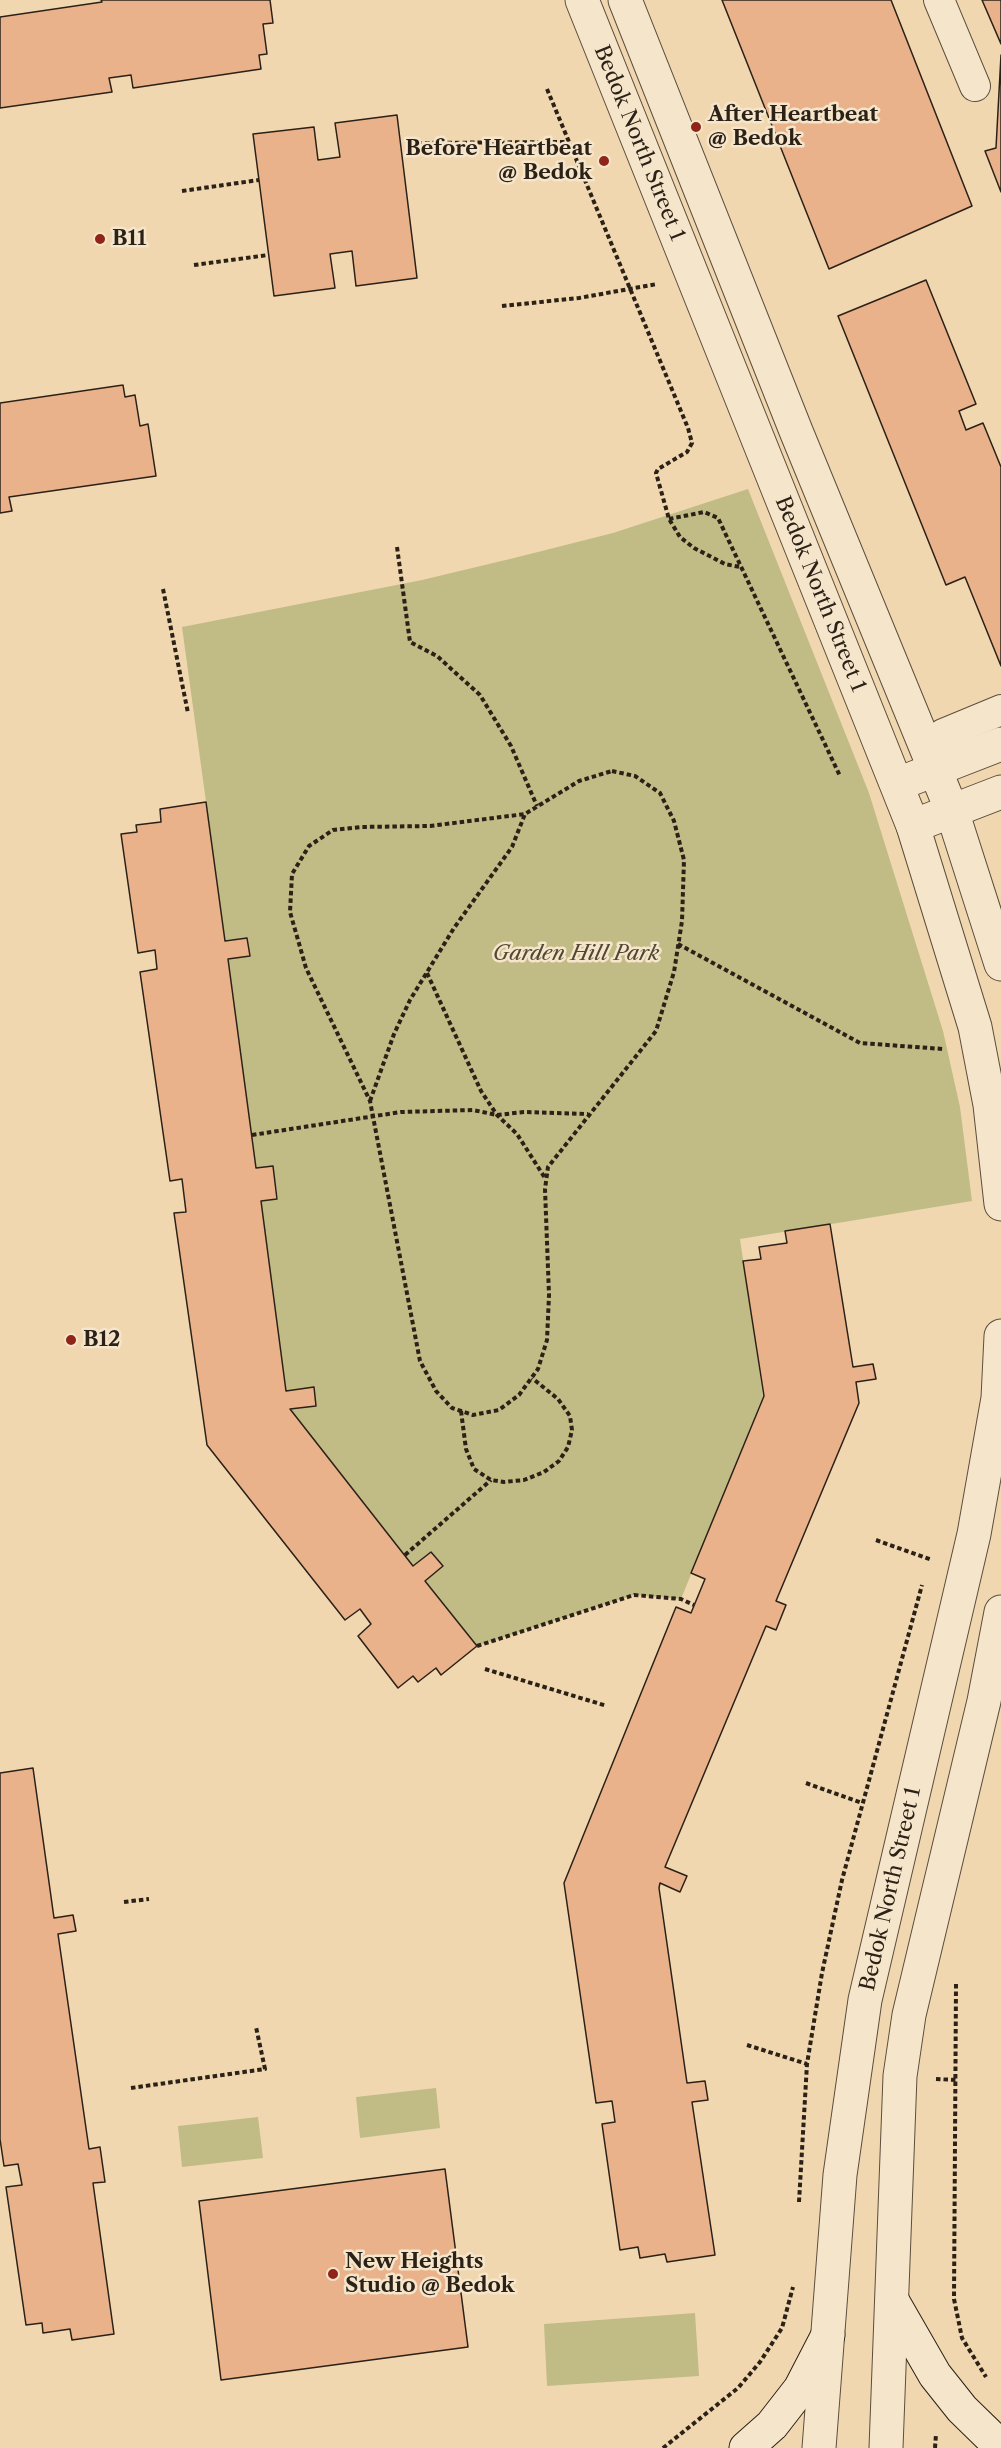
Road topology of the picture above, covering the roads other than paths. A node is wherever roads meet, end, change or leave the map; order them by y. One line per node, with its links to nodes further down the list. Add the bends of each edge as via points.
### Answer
1 (582, 0): 9 (street, Bedok North Street 1)
2 (625, 0): 8 (street, Bedok North Street 1)
3 (939, 0): 4 (street)
4 (975, 87)
5 (1001, 710): 6 (street)
6 (943, 734)
7 (1001, 744): 8 (street)
8 (935, 769): 9 (street); 11 (street, Bedok North Street 1)
9 (898, 784): 12 (street, Bedok North Street 1)
10 (1001, 792): 11 (street)
11 (952, 811): 12 (street); 13 (street, Bedok North Street 1)
12 (913, 826): 14 (street, Bedok North Street 1, via 975,1028 990,1105)
13 (1001, 964)
14 (1001, 1204)
15 (1001, 1336): 18 (street, Bedok North Street 1, via 998,1398 974,1534 865,2000 840,2175)
16 (1001, 1612): 17 (street, via 984,1701 909,2015 900,2076)
17 (893, 2302): 19 (street, via 935,2375 962,2409); 22 (street)
18 (828, 2335): 20 (street, via 800,2389 772,2425); 21 (street, Bedok North Street 1)
19 (1001, 2447)
20 (746, 2448)
21 (819, 2448)
22 (886, 2448)

